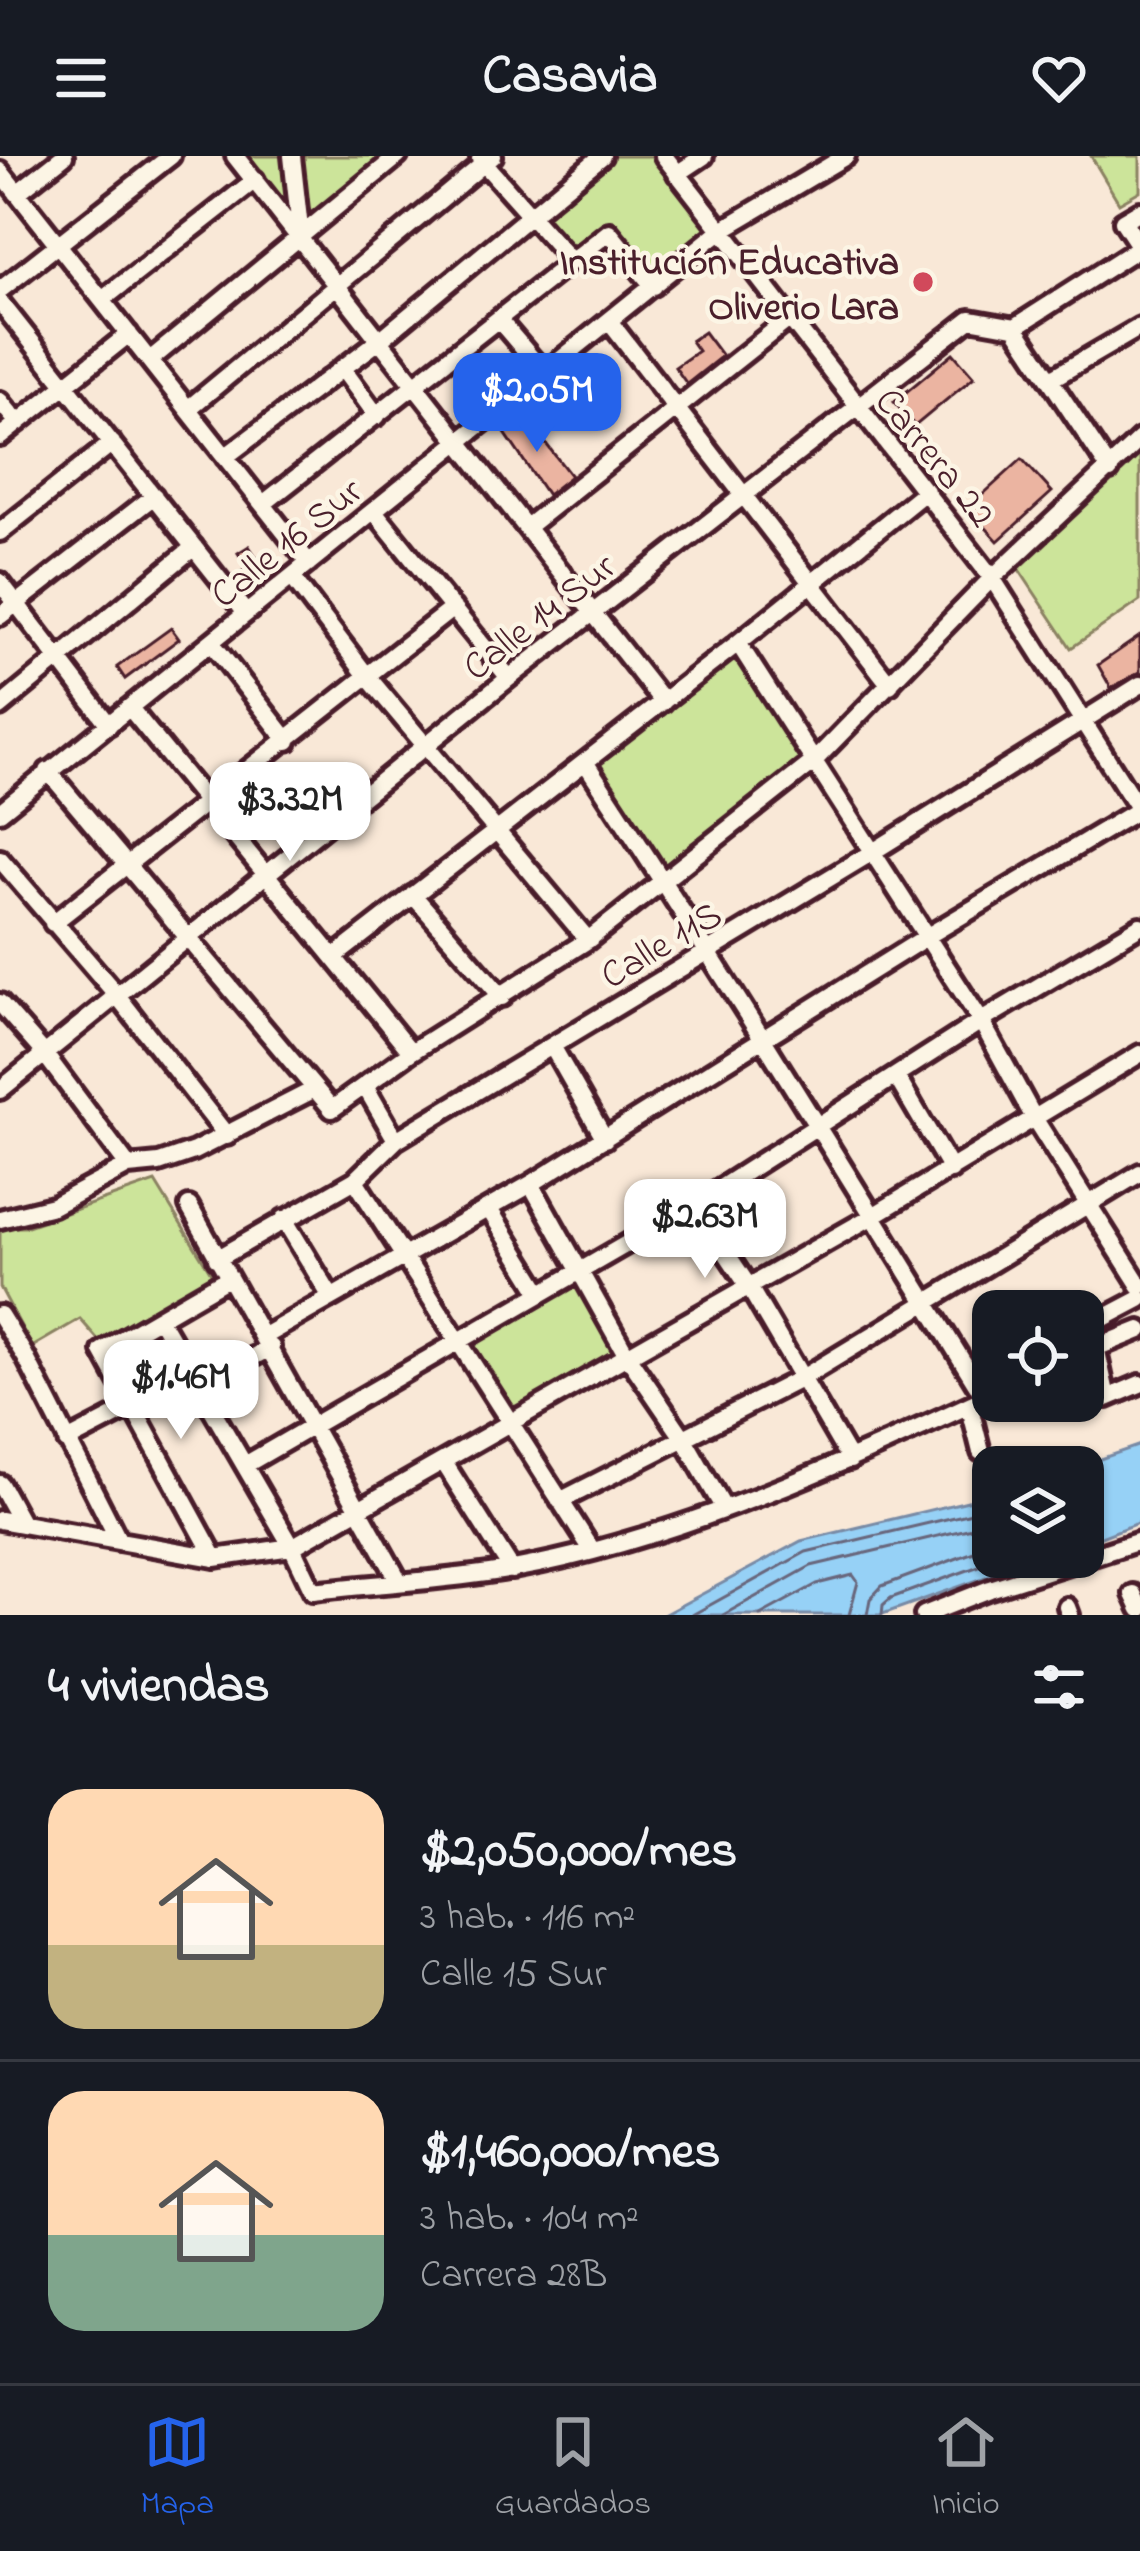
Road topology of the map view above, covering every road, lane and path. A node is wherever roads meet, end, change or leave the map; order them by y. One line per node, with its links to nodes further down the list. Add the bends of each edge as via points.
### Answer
1 (64, 156): 14 (street)
2 (171, 156): 19 (street)
3 (236, 156): 13 (street)
4 (292, 156): 18 (street)
5 (398, 156): 18 (street)
6 (602, 156): 16 (street)
7 (664, 156): 12 (street, Carrera 22)
8 (704, 156): 12 (street)
9 (846, 156): 17 (street, Calle 16 Sur)
10 (484, 158): 16 (street); 22 (street)
11 (0, 170): 14 (street)
12 (677, 174): 17 (street, Carrera 22)
13 (255, 180): 18 (street); 25 (street)
14 (17, 193): 19 (street)
15 (1140, 211): 20 (street, via 1124,221)
16 (528, 215): 21 (street); 33 (street)
17 (720, 231): 23 (street, Calle 16 Sur); 27 (street, Carrera 22)
18 (301, 238): 22 (street); 34 (street)
19 (57, 245): 24 (street); 25 (street)
20 (1140, 247): 31 (street)
21 (571, 261): 23 (street, via 609,232); 28 (street)
22 (336, 284): 33 (street); 43 (street)
23 (653, 286): 29 (street, Calle 16 Sur)
24 (0, 290)
25 (102, 300): 32 (street)
26 (0, 302): 38 (street)
27 (790, 318): 41 (street); 42 (street, Carrera 22)
28 (499, 320): 36 (street); 39 (street)
29 (609, 321): 36 (street, Calle 16 Sur); 41 (street)
30 (1140, 327): 37 (street)
31 (1015, 328): 37 (street); 42 (street, Calle 14 Sur, via 970,319)
32 (129, 334): 34 (street); 38 (street)
33 (380, 340): 35 (street); 39 (street)
34 (149, 360): 43 (street)
35 (342, 368): 44 (street); 50 (street)
36 (545, 374): 49 (street, Calle 16 Sur)
37 (1051, 379): 51 (street)
38 (66, 384): 45 (street); 48 (street)
39 (416, 386): 44 (street); 49 (street)
40 (0, 401): 45 (street)
41 (676, 408): 54 (street); 57 (street)
42 (856, 408): 52 (street, Carrera 22); 54 (street, Calle 14 Sur)
43 (188, 409): 50 (street)
44 (377, 416): 55 (street)
45 (18, 423): 46 (street)
46 (0, 437)
47 (1140, 439): 51 (street)
48 (112, 442): 53 (street); 58 (street)
49 (461, 443): 56 (street, Calle 16 Sur); 57 (street)
50 (225, 457): 55 (street)
51 (1109, 470): 62 (street)
52 (926, 491): 62 (street, Carrera 22); 64 (street)
53 (154, 496): 59 (street); 65 (street)
54 (744, 496): 64 (street); 68 (street, Calle 14 Sur)
55 (263, 504): 60 (street)
56 (374, 511): 60 (street, Calle 16 Sur); 66 (street)
57 (527, 527): 68 (street)
58 (0, 532)
59 (194, 547): 67 (street); 72 (street)
60 (309, 563): 61 (street, Calle 16 Sur)
61 (292, 577): 67 (street, Calle 16 Sur); 73 (street)
62 (992, 578): 75 (street); 80 (street, Carrera 22)
63 (0, 582): 65 (street)
64 (812, 584): 71 (street); 75 (street)
65 (16, 604): 69 (street); 72 (street)
66 (453, 608): 73 (street); 74 (street)
67 (245, 612): 70 (street, Calle 16 Sur)
68 (595, 614): 74 (street, Calle 14 Sur); 77 (street)
69 (0, 616)
70 (211, 642): 79 (street, Calle 16 Sur); 82 (street)
71 (738, 643): 77 (street); 85 (street)
72 (58, 660): 78 (street); 81 (street)
73 (367, 676): 82 (street); 83 (street)
74 (509, 678): 83 (street, Calle 14 Sur)
75 (890, 685): 85 (street)
76 (1140, 685): 80 (street, Calle 11S)
77 (664, 702): 84 (street)
78 (0, 707)
79 (130, 708): 81 (street, Calle 16 Sur); 87 (street)
80 (1082, 721): 88 (street, Carrera 22); 91 (street, Calle 11S)
81 (109, 725): 86 (street, Calle 16 Sur)
82 (288, 741): 87 (street)
83 (426, 747): 90 (street); 94 (street, Calle 14 Sur)
84 (585, 762): 90 (street); 95 (street)
85 (812, 763): 91 (street); 95 (street)
86 (48, 772): 89 (street, Calle 16 Sur); 93 (street)
87 (206, 801): 93 (street); 94 (street)
88 (1140, 809): 99 (street)
89 (0, 812)
90 (494, 831): 96 (street); 101 (street)
91 (871, 853): 99 (street); 102 (street, Calle 11S)
92 (0, 859): 97 (street)
93 (126, 863): 97 (street); 100 (street)
94 (266, 876): 100 (street, Calle 14 Sur); 103 (street)
95 (664, 882): 101 (street); 102 (street)
96 (413, 896): 103 (street); 105 (street)
97 (53, 923): 104 (street)
98 (1140, 926): 107 (street)
99 (926, 937): 107 (street); 108 (street)
100 (188, 938): 104 (street, Calle 14 Sur); 115 (street)
101 (588, 940): 105 (street)
102 (708, 952): 108 (street); 109 (street, Calle 11S)
103 (334, 957): 110 (street)
104 (116, 994): 111 (street, Calle 14 Sur); 119 (street)
105 (502, 997): 110 (street)
106 (0, 1003): 111 (street)
107 (981, 1021): 113 (street); 117 (street)
108 (764, 1039): 118 (street); 120 (street)
109 (551, 1046): 120 (street); 121 (street, Calle 11S)
110 (411, 1052): 114 (street)
111 (44, 1053): 116 (street, Calle 14 Sur); 122 (street)
112 (1140, 1054): 117 (street)
113 (897, 1078): 118 (street); 123 (street)
114 (365, 1088): 115 (street, via 332,1109); 121 (street)
115 (315, 1089): 119 (street)
116 (0, 1090)
117 (1034, 1118): 123 (street); 127 (street)
118 (819, 1124): 128 (street); 131 (street)
119 (227, 1136): 122 (street, via 159,1163)
120 (605, 1139): 126 (street)
121 (396, 1140): 125 (street, Calle 11S)
122 (128, 1166): 132 (street, via 53,1206)
123 (951, 1169): 131 (street)
124 (1140, 1173): 127 (street)
125 (355, 1180): 133 (street, Calle 11S); 134 (street)
126 (531, 1184): 130 (street); 136 (street)
127 (1090, 1204): 138 (street); 143 (street)
128 (694, 1205): 136 (street); 139 (street)
129 (189, 1206): 135 (street)
130 (489, 1209): 134 (street); 140 (street)
131 (871, 1217): 139 (street); 143 (street)
132 (0, 1219)
133 (284, 1219): 135 (street, Calle 11S); 141 (street)
134 (404, 1255): 141 (street); 150 (street)
135 (217, 1259): 137 (street)
136 (579, 1271): 140 (street); 153 (street)
137 (228, 1278): 146 (street); 148 (street)
138 (1140, 1286)
139 (749, 1287): 153 (street); 155 (street)
140 (541, 1293): 150 (street)
141 (331, 1297): 148 (street)
142 (1140, 1299): 145 (street)
143 (926, 1300): 154 (street); 155 (street)
144 (0, 1315): 149 (street)
145 (1104, 1318)
146 (160, 1320): 156 (street); 160 (street, via 102,1351)
147 (1140, 1330): 151 (street)
148 (268, 1341): 156 (street); 162 (street)
149 (18, 1343): 152 (street); 164 (street)
150 (457, 1343): 161 (street); 162 (street)
151 (1104, 1344)
152 (0, 1353)
153 (626, 1354): 161 (street); 163 (street)
154 (972, 1373)
155 (802, 1378): 163 (street); 165 (street)
156 (197, 1380): 160 (street); 167 (street)
157 (1140, 1384): 158 (street, via 1108,1398)
158 (1104, 1387)
159 (972, 1398): 165 (street)
160 (132, 1407): 164 (street); 178 (street)
161 (510, 1422): 166 (street); 169 (street)
162 (313, 1426): 167 (street); 171 (street)
163 (684, 1439): 169 (street); 170 (street)
164 (67, 1441): 174 (street)
165 (850, 1460): 170 (street)
166 (443, 1461): 171 (street); 179 (street)
167 (245, 1465): 176 (street)
168 (0, 1484): 173 (street)
169 (560, 1501): 177 (street)
170 (723, 1507): 177 (street)
171 (359, 1511): 176 (street); 180 (street)
172 (0, 1520): 173 (street)
173 (22, 1524): 174 (street)
174 (118, 1539): 178 (street)
175 (1140, 1541): 181 (street)
176 (292, 1547): 178 (street); 180 (street, via 313,1591)
177 (592, 1550): 179 (street)
178 (215, 1558)
179 (512, 1570): 180 (street)
180 (399, 1581)
181 (924, 1615)

